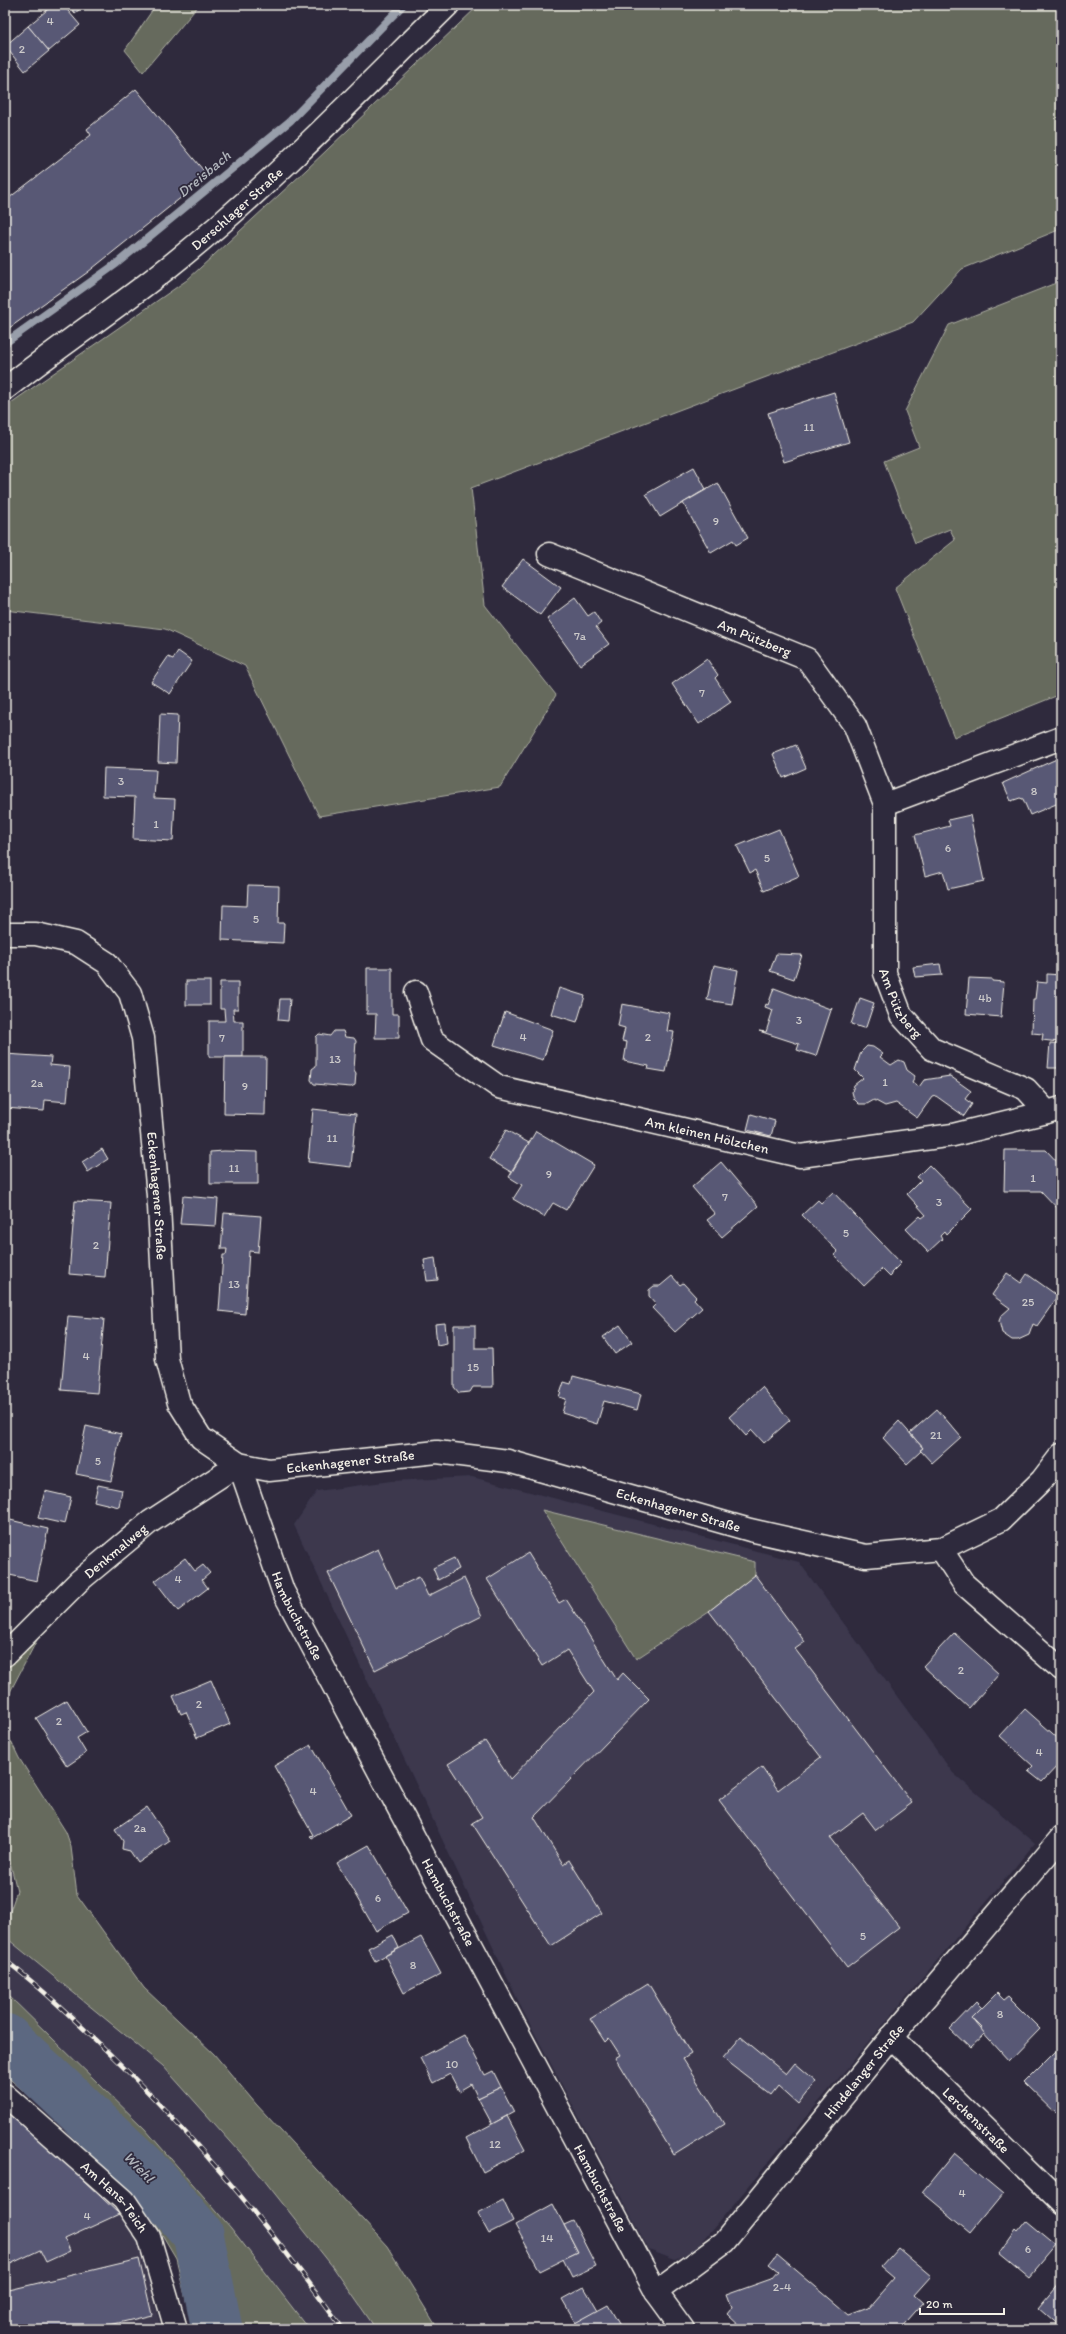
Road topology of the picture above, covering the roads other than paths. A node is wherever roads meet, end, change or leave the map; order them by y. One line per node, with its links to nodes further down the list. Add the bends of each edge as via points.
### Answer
1 (448, 5): 2 (street, Derschlager Straße, via 293,158 202,239)
2 (5, 389)
3 (549, 554): 5 (street, Am Pützberg, via 807,659 855,726)
4 (1061, 738): 5 (street)
5 (885, 804): 8 (street, Am Pützberg, via 885,973 902,1016 932,1049 1026,1089)
6 (5, 934): 10 (street, Eckenhagener Straße, via 36,934 76,943 107,963 130,993 143,1038 159,1206 167,1359 179,1403 201,1438)
7 (416, 992): 8 (street, Am kleinen Hölzchen, via 432,1040 499,1087 800,1156 953,1135)
8 (1054, 1110)
9 (1061, 1454): 11 (street, Eckenhagener Straße, via 1042,1480 1001,1520)
10 (239, 1464): 11 (street, Eckenhagener Straße, via 269,1470 437,1452 508,1461 750,1530 866,1556); 12 (street, Denkmalweg, via 150,1522 79,1581); 18 (street, Hambuchstraße, via 283,1591)
11 (941, 1548): 13 (street, via 964,1584)
12 (5, 1655)
13 (1061, 1668)
14 (1061, 1838): 15 (street, Hindelanger Straße)
15 (891, 2038): 17 (street, Lerchenstraße); 18 (street, Hindelanger Straße, via 724,2242)
16 (5, 2095): 19 (street, Am Hans-Teich, via 124,2200 149,2237)
17 (1061, 2204)
18 (656, 2292): 20 (street, Hambuchstraße)
19 (176, 2329)
20 (683, 2329)

